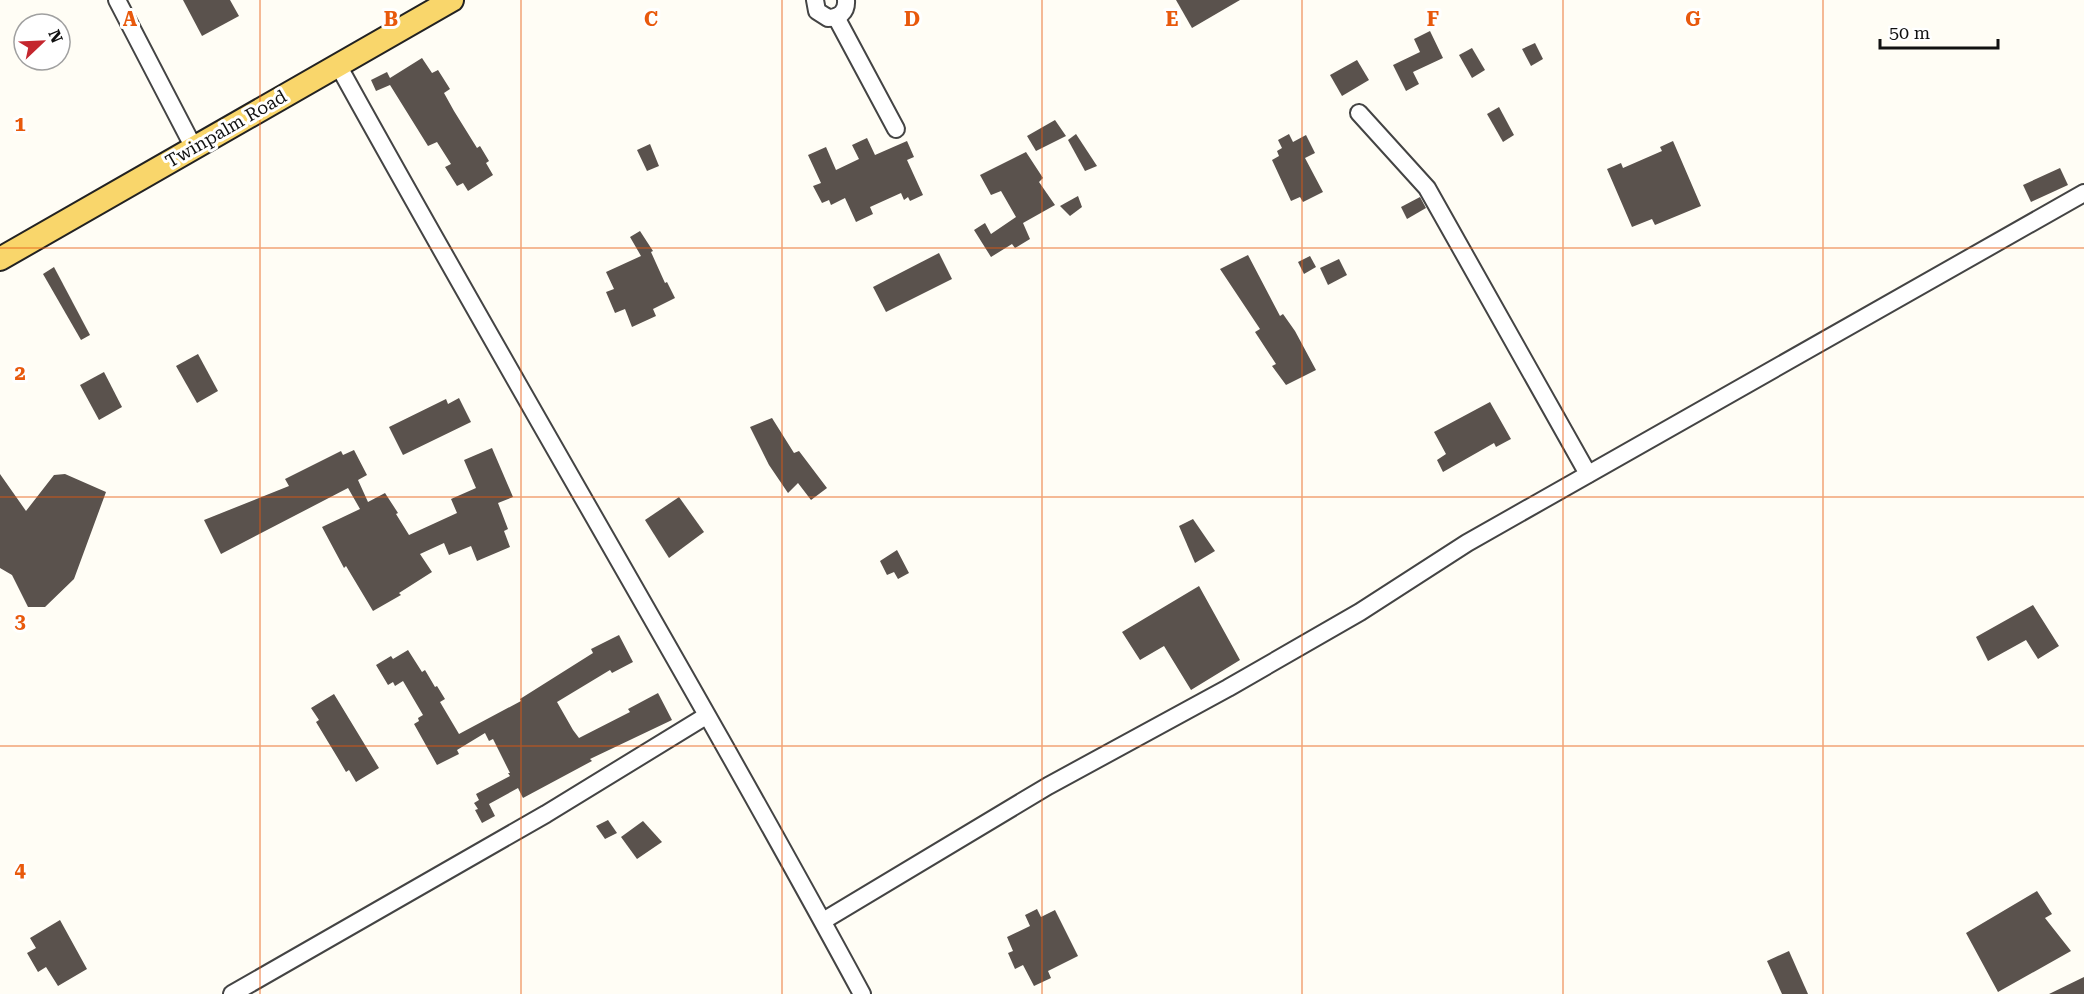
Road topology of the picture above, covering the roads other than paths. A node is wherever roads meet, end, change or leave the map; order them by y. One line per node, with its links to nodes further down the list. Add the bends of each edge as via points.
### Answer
1 (117, 0): 9 (street)
2 (452, 0): 6 (main road, Twinpalm Road)
3 (814, 0): 5 (street, via 822,16)
4 (846, 0): 5 (street, via 845,10)
5 (836, 17): 8 (street)
6 (338, 65): 9 (main road, Twinpalm Road); 13 (street)
7 (1359, 113): 12 (street, via 1427,188)
8 (896, 129)
9 (194, 148): 11 (main road, Twinpalm Road)
10 (2084, 192): 12 (street)
11 (0, 259)
12 (1588, 474): 14 (street, via 1467,543 1360,612 1029,797)
13 (706, 716): 14 (street); 15 (street, via 546,814)
14 (823, 921): 16 (street)
15 (232, 994)
16 (862, 994)

